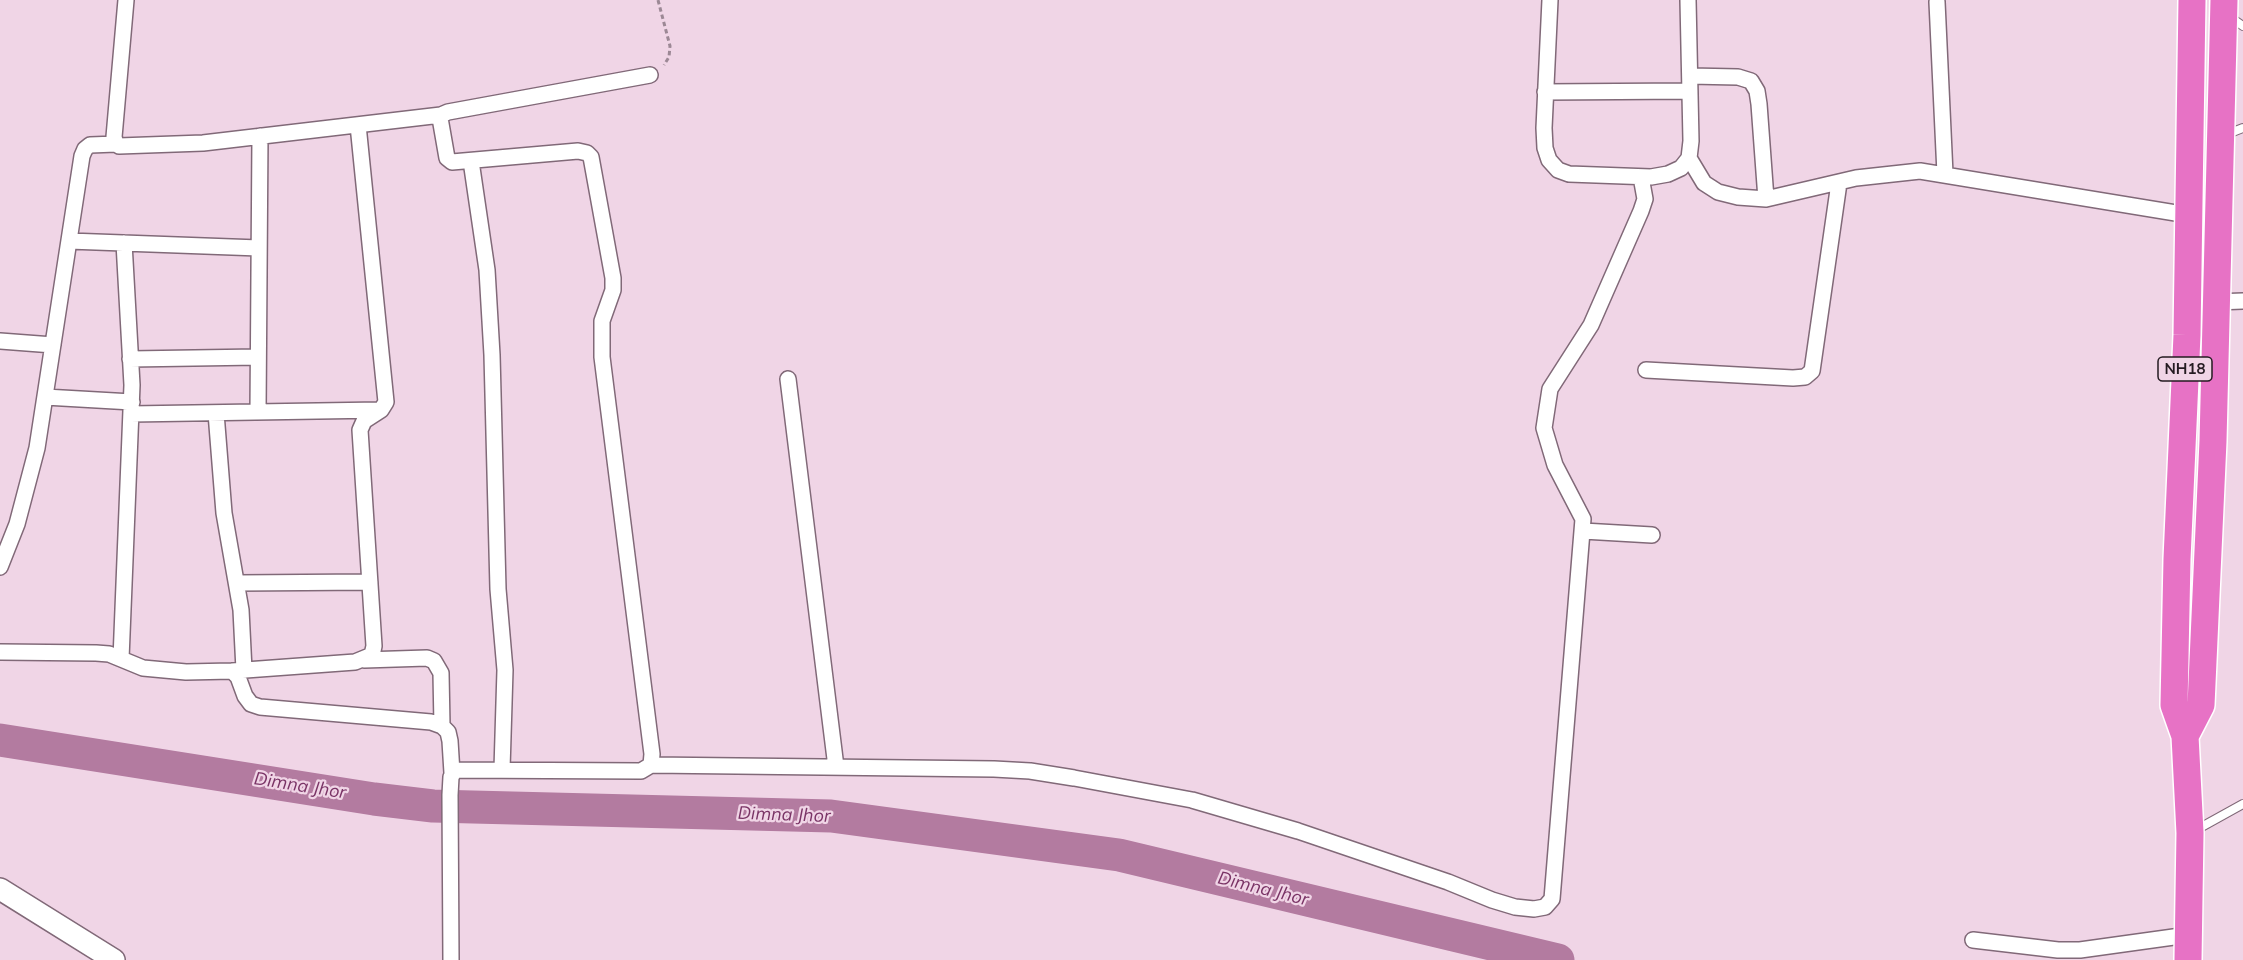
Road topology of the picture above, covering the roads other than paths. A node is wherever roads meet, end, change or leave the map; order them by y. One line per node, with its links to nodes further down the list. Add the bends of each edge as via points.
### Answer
1 (126, 0): 16 (street)
2 (1550, 0): 11 (street)
3 (1688, 0): 10 (street)
4 (2192, 0): 8 (highway, NH18)
5 (1937, 2): 19 (street)
6 (2230, 13): 9 (highway, NH18)
7 (650, 75): 12 (street)
8 (2191, 75): 9 (highway); 23 (highway, NH18)
9 (2223, 76): 14 (highway, NH18)
10 (1690, 83): 11 (street); 17 (street); 22 (street, via 1738,77 1751,81 1759,104)
11 (1545, 92): 20 (street, via 1545,148 1558,170 1569,174)
12 (441, 115): 13 (street); 18 (street, via 448,160)
13 (358, 125): 15 (street); 37 (street, via 385,389 386,402)
14 (2232, 132): 28 (highway, NH18)
15 (260, 136): 16 (street, via 182,144); 26 (street)
16 (116, 144): 24 (street, via 90,145 85,149)
17 (1689, 158): 20 (street, via 1681,168 1668,174); 22 (street, via 1704,183 1718,192)
18 (471, 161): 51 (street, via 578,151 591,157 613,278 602,321 602,357); 53 (street, via 487,270 492,355 498,589 505,670)
19 (1945, 174): 21 (street, via 1888,173); 23 (street)
20 (1641, 177): 40 (street, via 1645,199 1641,212 1591,325 1550,388 1544,428 1555,465 1583,519)
21 (1839, 183): 22 (street); 33 (street, via 1812,371 1805,378)
22 (1766, 199)
23 (2188, 215): 50 (highway, NH18, via 2174,705)
24 (69, 241): 25 (street); 30 (street)
25 (124, 243): 26 (street); 32 (street)
26 (258, 248): 31 (street)
27 (2243, 301): 28 (street)
28 (2216, 302): 50 (highway, NH18, via 2201,705)
29 (0, 340): 30 (street)
30 (53, 345): 35 (street)
31 (258, 357): 32 (street); 38 (street)
32 (130, 358): 36 (street)
33 (1646, 370)
34 (788, 379): 52 (street)
35 (45, 397): 36 (street); 42 (street, via 26,495)
36 (132, 408): 39 (street); 46 (street)
37 (381, 410): 38 (street); 43 (street, via 364,421 360,430)
38 (258, 412): 39 (street)
39 (216, 413): 44 (street, via 224,513)
40 (1583, 531): 41 (street); 52 (street, via 1552,899 1545,907 1515,907 1298,831 1192,800 1030,771)
41 (1652, 535)
42 (0, 567)
43 (370, 582): 44 (street); 47 (street, via 374,646 372,655)
44 (238, 583): 48 (street)
45 (0, 652): 46 (street, via 88,652)
46 (121, 659): 48 (street, via 143,668 170,671)
47 (364, 660): 48 (street); 49 (street, via 434,661 441,673)
48 (238, 671): 49 (street, via 245,696 260,707)
49 (442, 726): 54 (street, via 450,741)
50 (2185, 736): 56 (highway, NH18)
51 (651, 765): 52 (street); 53 (street, via 641,771)
52 (836, 767)
53 (502, 769): 54 (street, via 458,769)
54 (452, 773): 61 (street)
55 (2243, 804): 56 (lane)
56 (2190, 833): 59 (highway, NH18)
57 (0, 889): 60 (street)
58 (1973, 940): 59 (street, via 2058,950)
59 (2188, 947)
60 (114, 960)
61 (451, 960)

